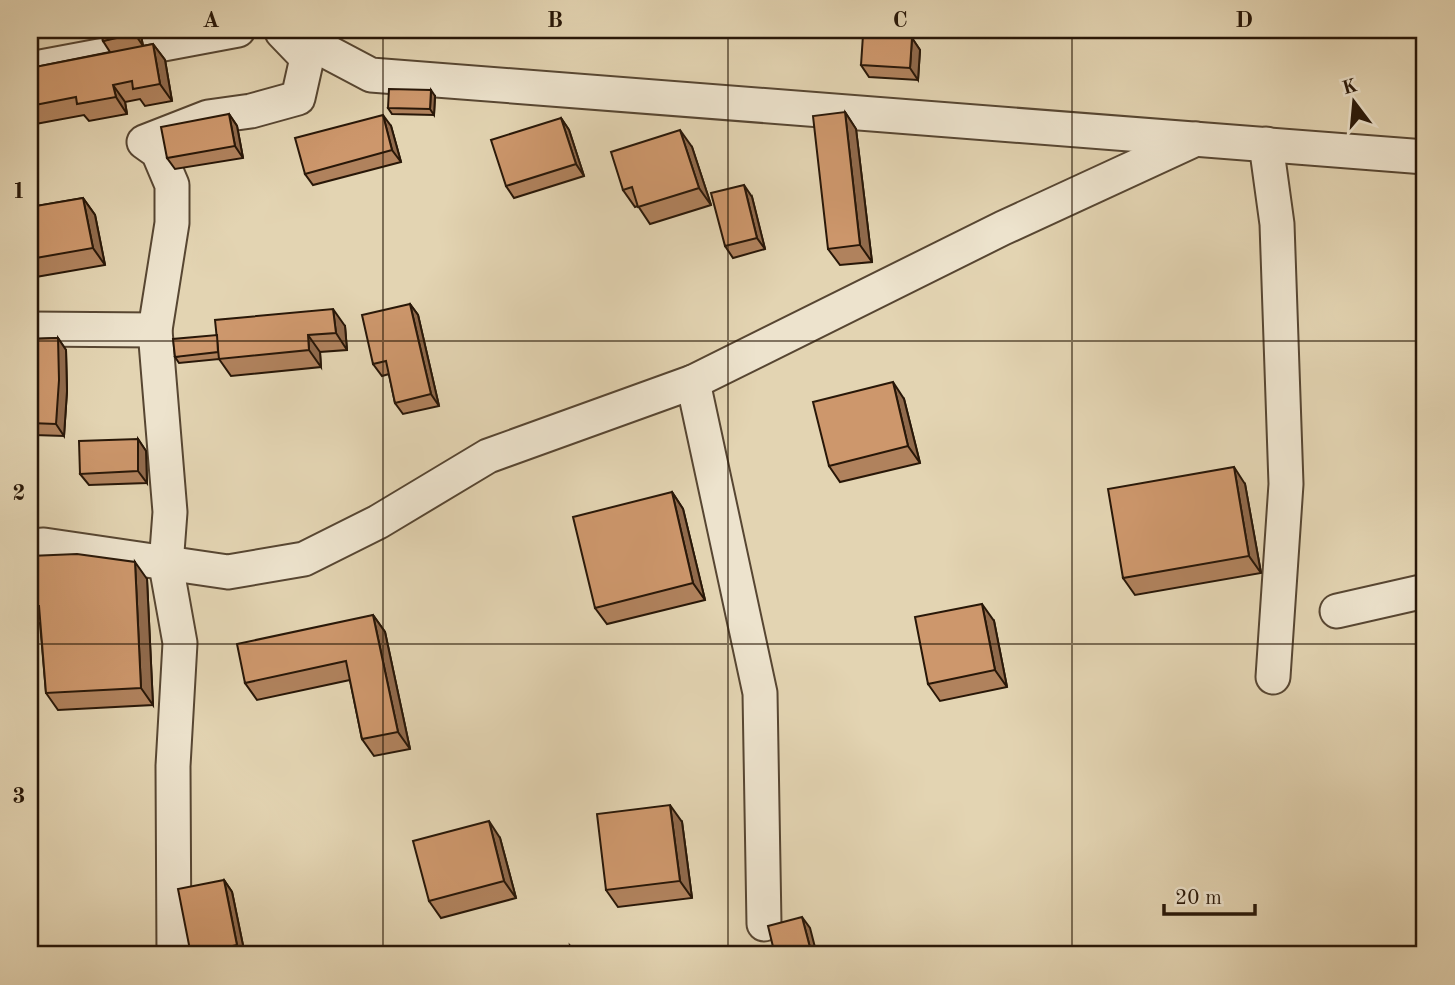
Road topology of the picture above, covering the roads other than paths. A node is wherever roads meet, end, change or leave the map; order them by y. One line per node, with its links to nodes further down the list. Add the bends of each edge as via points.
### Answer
1 (238, 30): 4 (street)
2 (280, 30): 9 (street, via 307,58 298,98 208,117 144,142 158,152 172,185 172,223)
3 (286, 30): 5 (street, via 371,75)
4 (30, 69)
5 (1196, 139): 6 (street); 10 (street, via 1003,228)
6 (1266, 144): 7 (street); 15 (street, via 1277,223 1286,484)
7 (1425, 157)
8 (30, 329): 9 (street)
9 (155, 330): 12 (street, via 170,512)
10 (693, 382): 12 (street, via 488,456 378,523 304,559 228,572); 16 (street, via 760,693)
11 (30, 546): 12 (street)
12 (166, 565): 17 (street, via 180,643 173,766)
13 (1425, 591): 14 (street)
14 (1337, 611)
15 (1273, 677)
16 (764, 924)
17 (174, 955)

